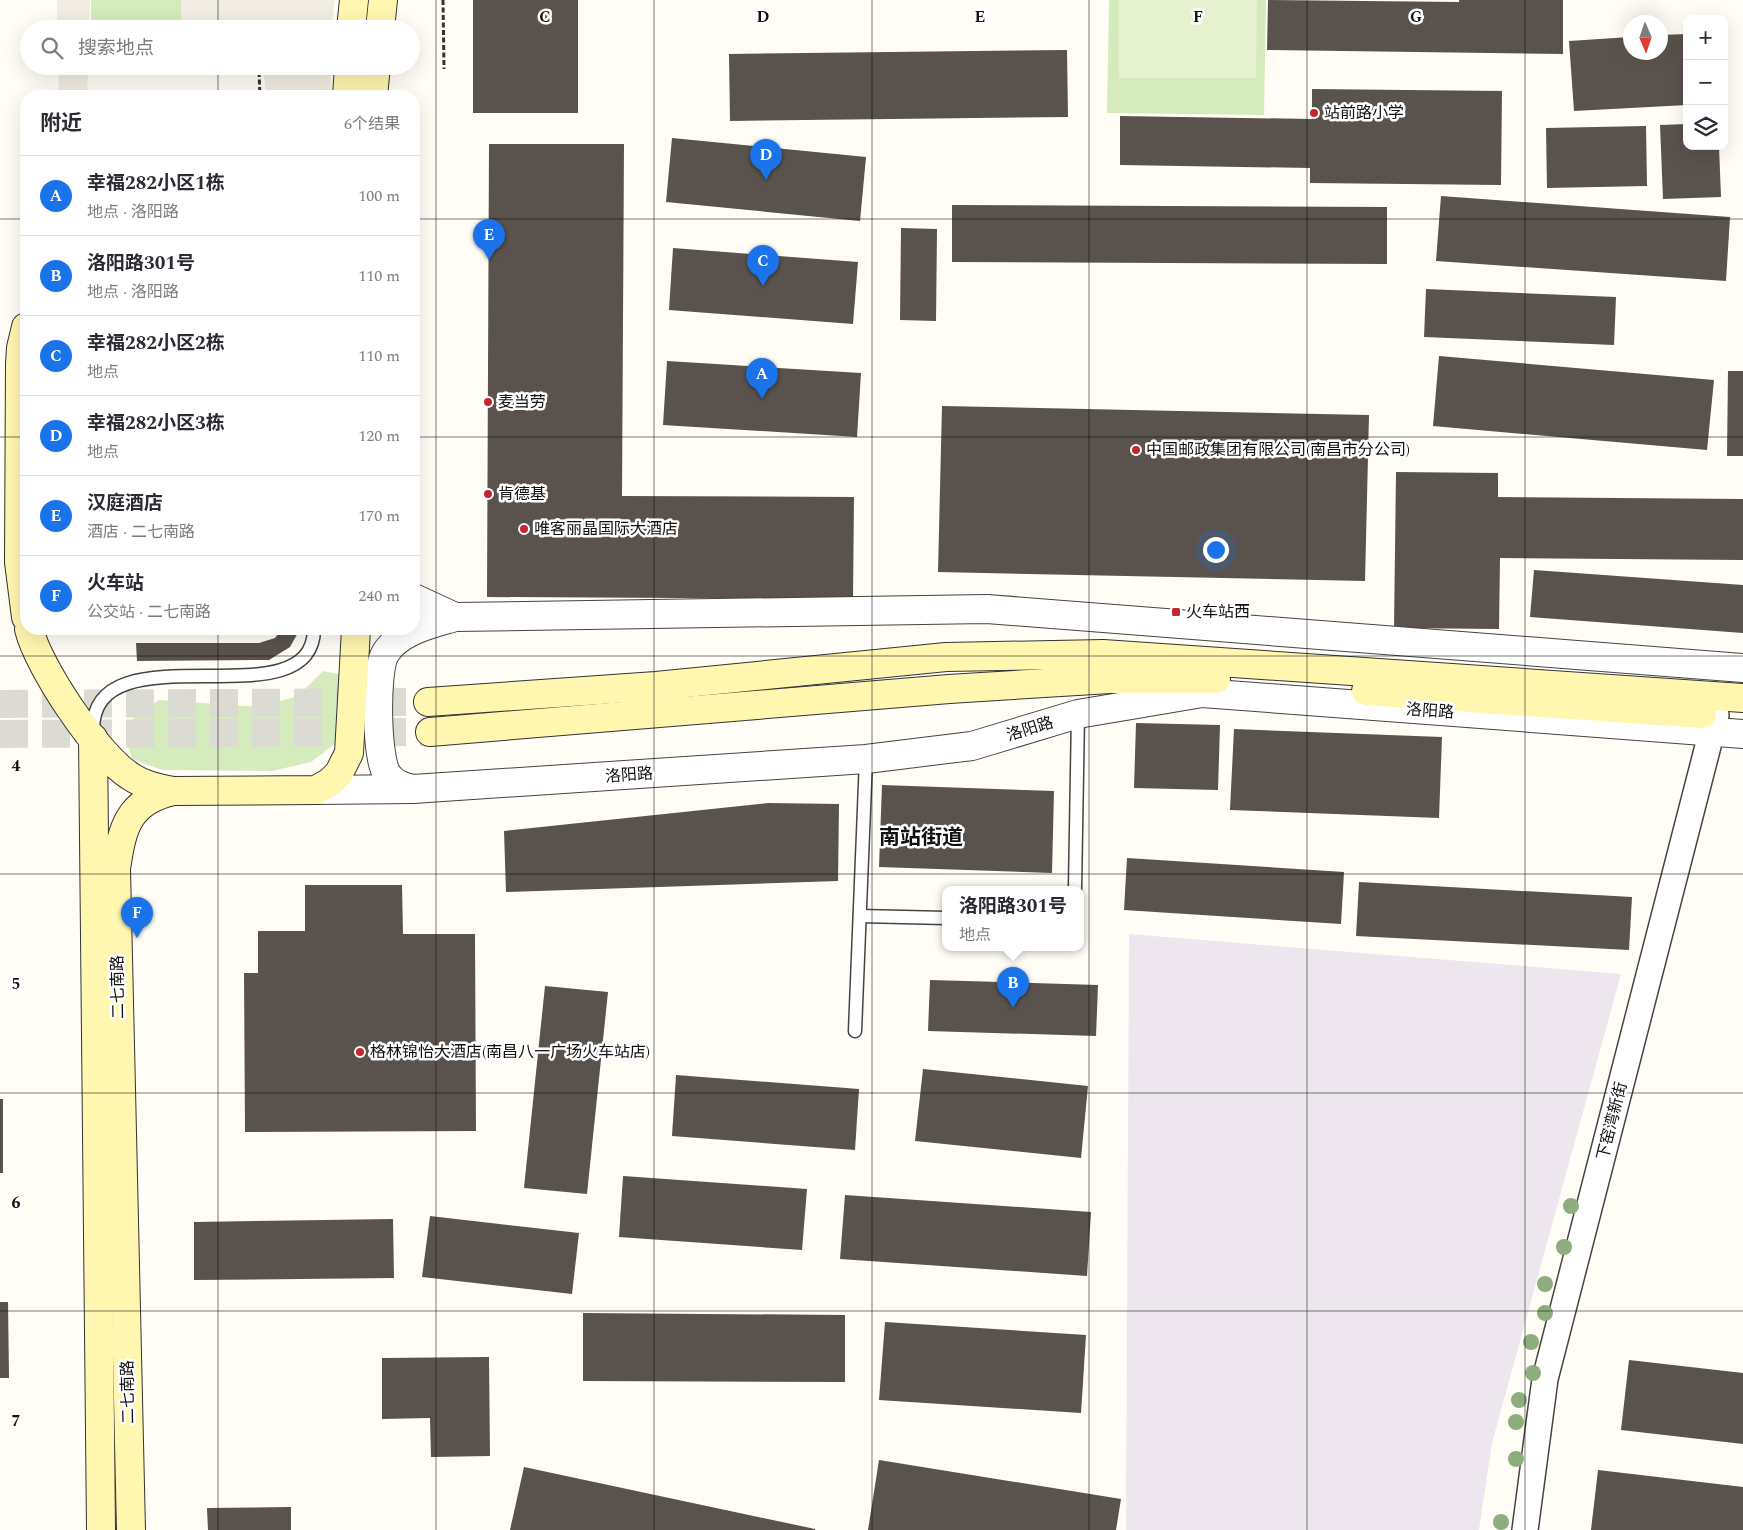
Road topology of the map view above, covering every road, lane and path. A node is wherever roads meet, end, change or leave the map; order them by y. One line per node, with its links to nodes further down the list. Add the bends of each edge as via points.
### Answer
1 (354, 0): 4 (main road)
2 (383, 0): 5 (main road)
3 (443, 0): 6 (path)
4 (352, 20)
5 (381, 20)
6 (444, 69)
7 (259, 75): 10 (path)
8 (348, 75): 11 (main road)
9 (375, 75): 12 (main road)
10 (260, 90)
11 (347, 90)
12 (374, 90)
13 (20, 348): 14 (main road)
14 (20, 364)
15 (420, 601): 16 (street)
16 (455, 617): 17 (street); 22 (street, via 987,609)
17 (420, 630)
18 (32, 635): 30 (main road, via 52,680)
19 (312, 635): 30 (lane, via 309,648 300,661 271,674 147,678 124,684 108,694 96,710)
20 (356, 635): 33 (main road, via 349,753 339,773)
21 (406, 635): 32 (street, via 391,647 382,662 379,723 384,768 394,782)
22 (1743, 668)
23 (1743, 698): 24 (main road, via 1103,654 946,657 656,686)
24 (428, 702)
25 (1078, 714): 27 (street, 洛阳路, via 1202,693); 31 (street, 洛阳路, via 972,746); 35 (lane)
26 (1743, 717): 27 (main road, 洛阳路)
27 (1714, 724): 28 (main road, 洛阳路, via 1208,678 1110,679 940,689); 29 (street, 洛阳路); 41 (street, 下窑湾新街, via 1545,1379)
28 (430, 732)
29 (1743, 734)
30 (93, 738): 34 (main road, via 111,762 129,776); 39 (main road, 二七南路)
31 (866, 759): 32 (street, 洛阳路); 36 (lane)
32 (413, 789): 33 (street, 洛阳路)
33 (316, 790): 34 (main road, 二七南路)
34 (173, 791): 40 (main road, 二七南路, via 145,801 124,825 116,869)
35 (1075, 886)
36 (860, 916): 37 (lane); 38 (lane)
37 (942, 918)
38 (855, 1031)
39 (101, 1530)
40 (131, 1530)
41 (1525, 1530)

